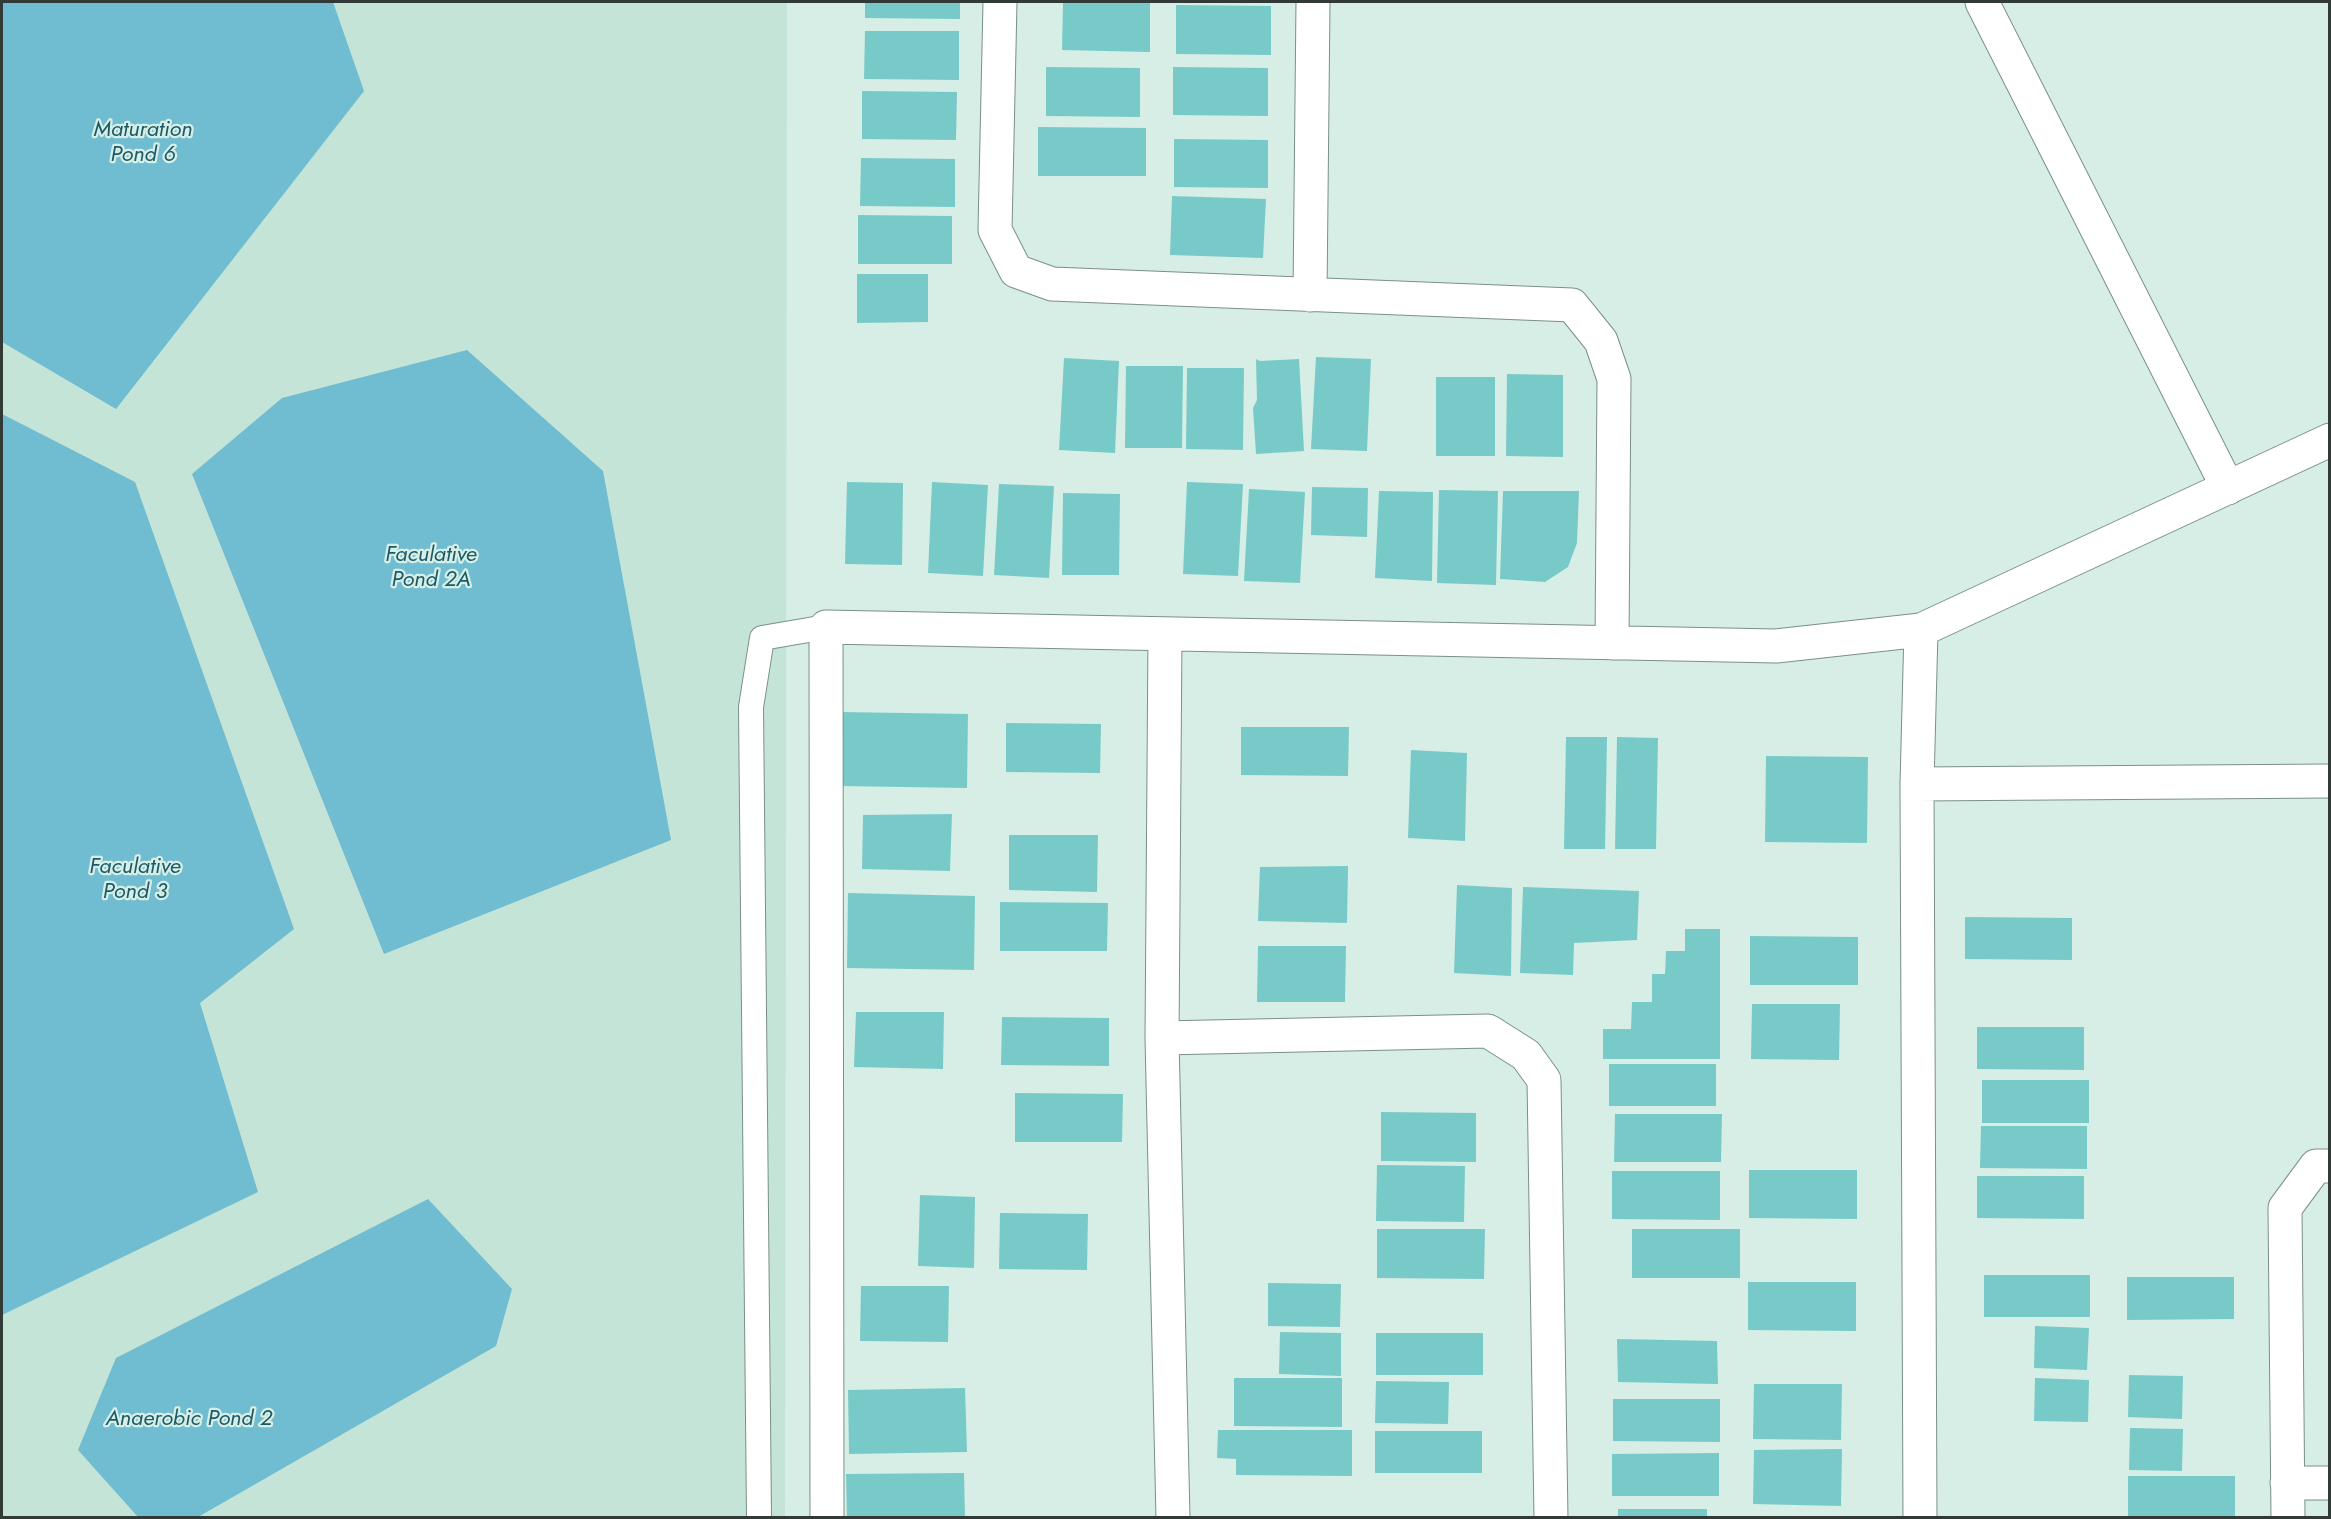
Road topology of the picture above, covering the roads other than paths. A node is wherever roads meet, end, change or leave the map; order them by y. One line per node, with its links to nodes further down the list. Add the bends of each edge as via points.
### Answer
1 (1000, 2): 4 (street, via 995,230 1016,271 1052,285)
2 (1312, 2): 4 (street)
3 (1982, 2): 6 (street)
4 (1310, 294): 10 (street, via 1572,305 1601,341 1614,379)
5 (2330, 440): 6 (street)
6 (2228, 488): 8 (street)
7 (826, 627): 9 (street); 17 (lane, via 762,638 751,707); 18 (street)
8 (1921, 630): 10 (street, via 1776,646); 12 (street)
9 (1165, 634): 10 (street); 13 (street)
10 (1612, 643)
11 (2330, 781): 12 (street)
12 (1917, 783): 21 (street)
13 (1162, 1038): 19 (street); 20 (street, via 1488,1031 1526,1055 1544,1080)
14 (2330, 1166): 15 (street, via 2316,1166 2286,1208)
15 (2287, 1483): 16 (street); 22 (street)
16 (2330, 1483)
17 (759, 1518)
18 (827, 1518)
19 (1173, 1518)
20 (1551, 1518)
21 (1920, 1518)
22 (2288, 1518)

